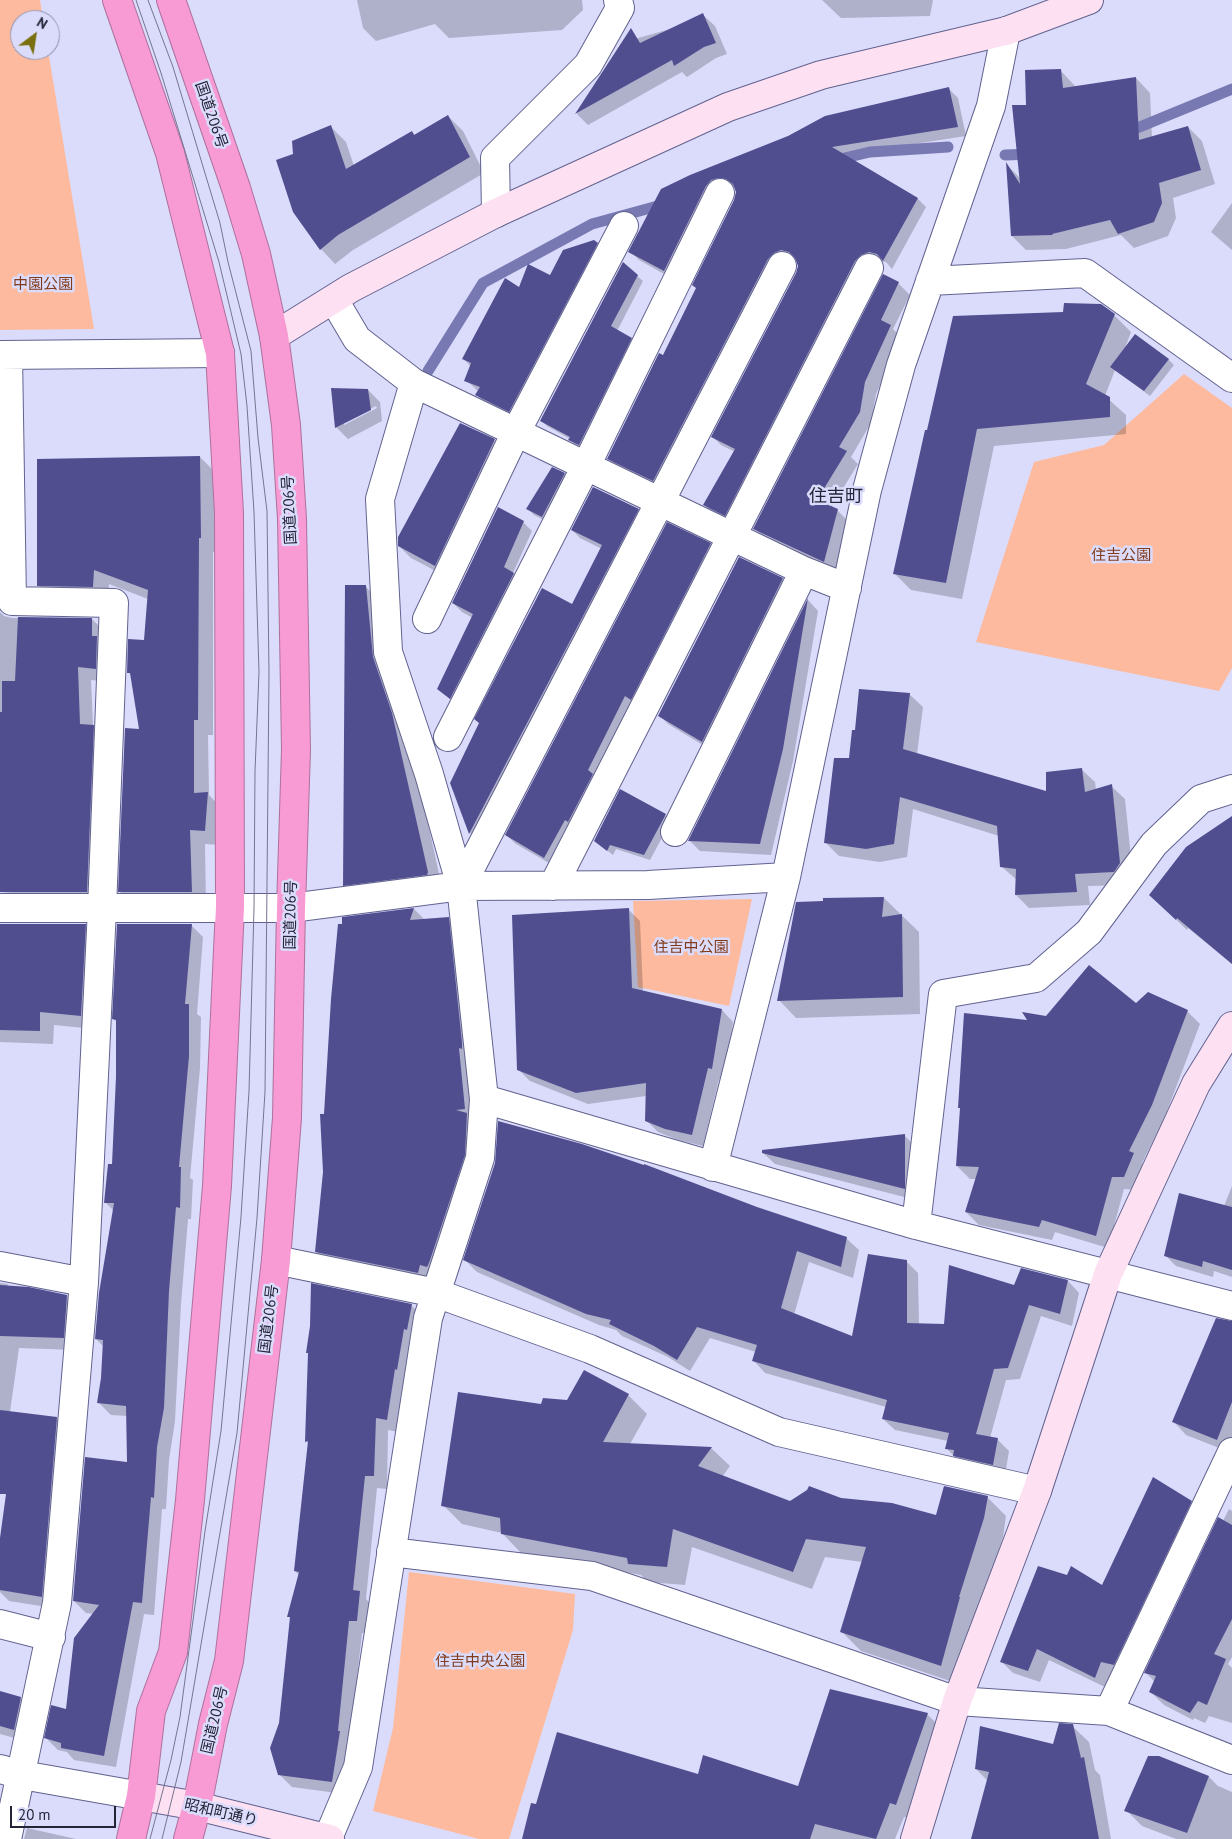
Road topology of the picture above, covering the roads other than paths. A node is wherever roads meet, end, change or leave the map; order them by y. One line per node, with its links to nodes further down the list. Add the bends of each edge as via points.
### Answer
1 (117, 0): 14 (highway, via 170,153)
2 (172, 0): 13 (highway, 国道206号, via 236,188 256,254)
3 (618, 0): 7 (street, via 620,8 588,65 495,158)
4 (1089, 0): 5 (street)
5 (1006, 31): 7 (street, via 821,75 728,107); 11 (street, via 991,106)
6 (720, 194): 19 (street)
7 (496, 213): 12 (street, via 350,288)
8 (624, 226): 18 (street)
9 (782, 266): 20 (street)
10 (869, 268): 21 (street)
11 (930, 281): 16 (street, via 1085,273); 23 (street, via 901,365 867,490)
12 (334, 300): 13 (street); 17 (street, via 357,339)
13 (274, 336): 33 (highway, 国道206号, via 286,425 292,519 296,749)
14 (220, 353): 15 (street); 31 (highway, via 230,513)
15 (4, 355): 34 (street, via 12,601 114,603)
16 (1232, 378)
17 (414, 383): 18 (street); 29 (street, via 380,499 388,652 429,774)
18 (516, 432): 19 (street); 24 (street)
19 (586, 466): 20 (street); 25 (street)
20 (661, 502): 21 (street); 29 (street)
21 (732, 536): 22 (street); 30 (street)
22 (804, 571): 23 (street); 27 (street)
23 (847, 588): 28 (street)
24 (427, 619)
25 (448, 736)
26 (1232, 789): 38 (street, via 1201,799 1154,844 1089,932 1036,978 943,994)
27 (675, 832)
28 (786, 877): 30 (street, via 648,885); 37 (street)
29 (461, 886): 30 (street); 33 (street); 36 (street)
30 (553, 886)
31 (230, 907): 33 (street); 34 (street); 54 (highway, via 217,1186 190,1500 173,1652 151,1711)
32 (0, 908): 34 (street)
33 (291, 908): 39 (highway, 国道206号, via 287,1118)
34 (102, 909): 42 (street)
35 (1232, 1026): 41 (street, via 1196,1084)
36 (484, 1099): 37 (street); 43 (street, via 480,1158)
37 (713, 1167): 38 (street)
38 (916, 1225): 41 (street)
39 (276, 1260): 43 (street); 55 (highway, 国道206号, via 229,1662)
40 (0, 1266): 42 (street)
41 (1108, 1274): 44 (street); 46 (street)
42 (84, 1282): 49 (street, via 58,1603)
43 (436, 1293): 46 (street, via 590,1349 779,1432); 47 (street, via 428,1318)
44 (1232, 1306)
45 (1232, 1452): 51 (street)
46 (1037, 1491): 50 (street)
47 (391, 1552): 50 (street, via 592,1576); 59 (street, via 358,1767)
48 (0, 1624): 49 (street)
49 (51, 1637): 53 (street)
50 (958, 1701): 51 (street); 60 (street)
51 (1109, 1710): 52 (street)
52 (1232, 1760)
53 (11, 1772): 54 (street); 56 (street)
54 (141, 1796): 55 (street, 昭和町通り); 57 (highway)
55 (197, 1806): 58 (highway, 国道206号); 59 (street, 昭和町通り)
56 (7, 1839)
57 (131, 1839)
58 (188, 1839)
59 (329, 1839)
60 (915, 1839)

